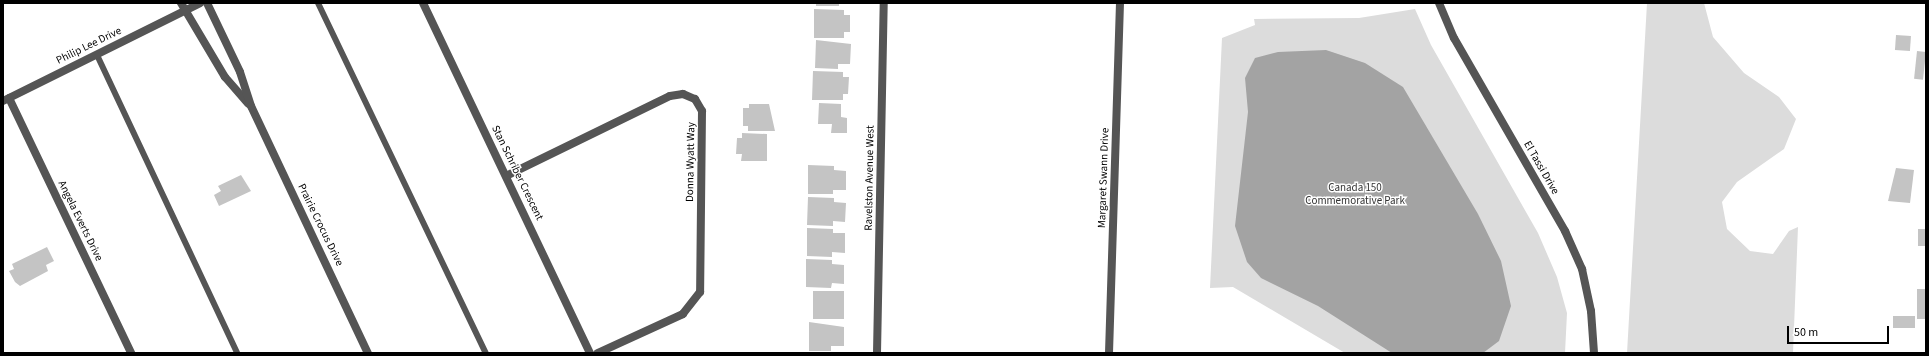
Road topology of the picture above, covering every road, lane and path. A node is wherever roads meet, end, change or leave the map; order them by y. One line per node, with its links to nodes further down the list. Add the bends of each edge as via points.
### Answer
1 (200, 3): 8 (street)
2 (207, 3): 11 (street, Prairie Crocus Drive, via 240,72)
3 (318, 3): 16 (lane)
4 (423, 3): 12 (street, Stan Schriber Crescent)
5 (884, 3): 19 (street, Ravelston Avenue West)
6 (1120, 3): 20 (street, Margaret Swann Drive)
7 (1439, 3): 21 (street, El Tassi Drive, via 1454,38 1565,231 1582,269 1591,310)
8 (183, 7): 9 (street, Philip Lee Drive); 11 (street, Prairie Crocus Drive, via 225,77)
9 (97, 55): 10 (street, Philip Lee Drive); 14 (lane)
10 (6, 100): 13 (street, Angela Everts Drive)
11 (251, 106): 15 (street, Prairie Crocus Drive)
12 (506, 176): 17 (street, Stan Schriber Crescent); 18 (street, Donna Wyatt Way, via 670,96 684,94 695,99 702,111 700,292 683,314)
13 (131, 353)
14 (237, 353)
15 (368, 353)
16 (486, 353)
17 (590, 353)
18 (598, 353)
19 (877, 353)
20 (1109, 353)
21 (1594, 353)

